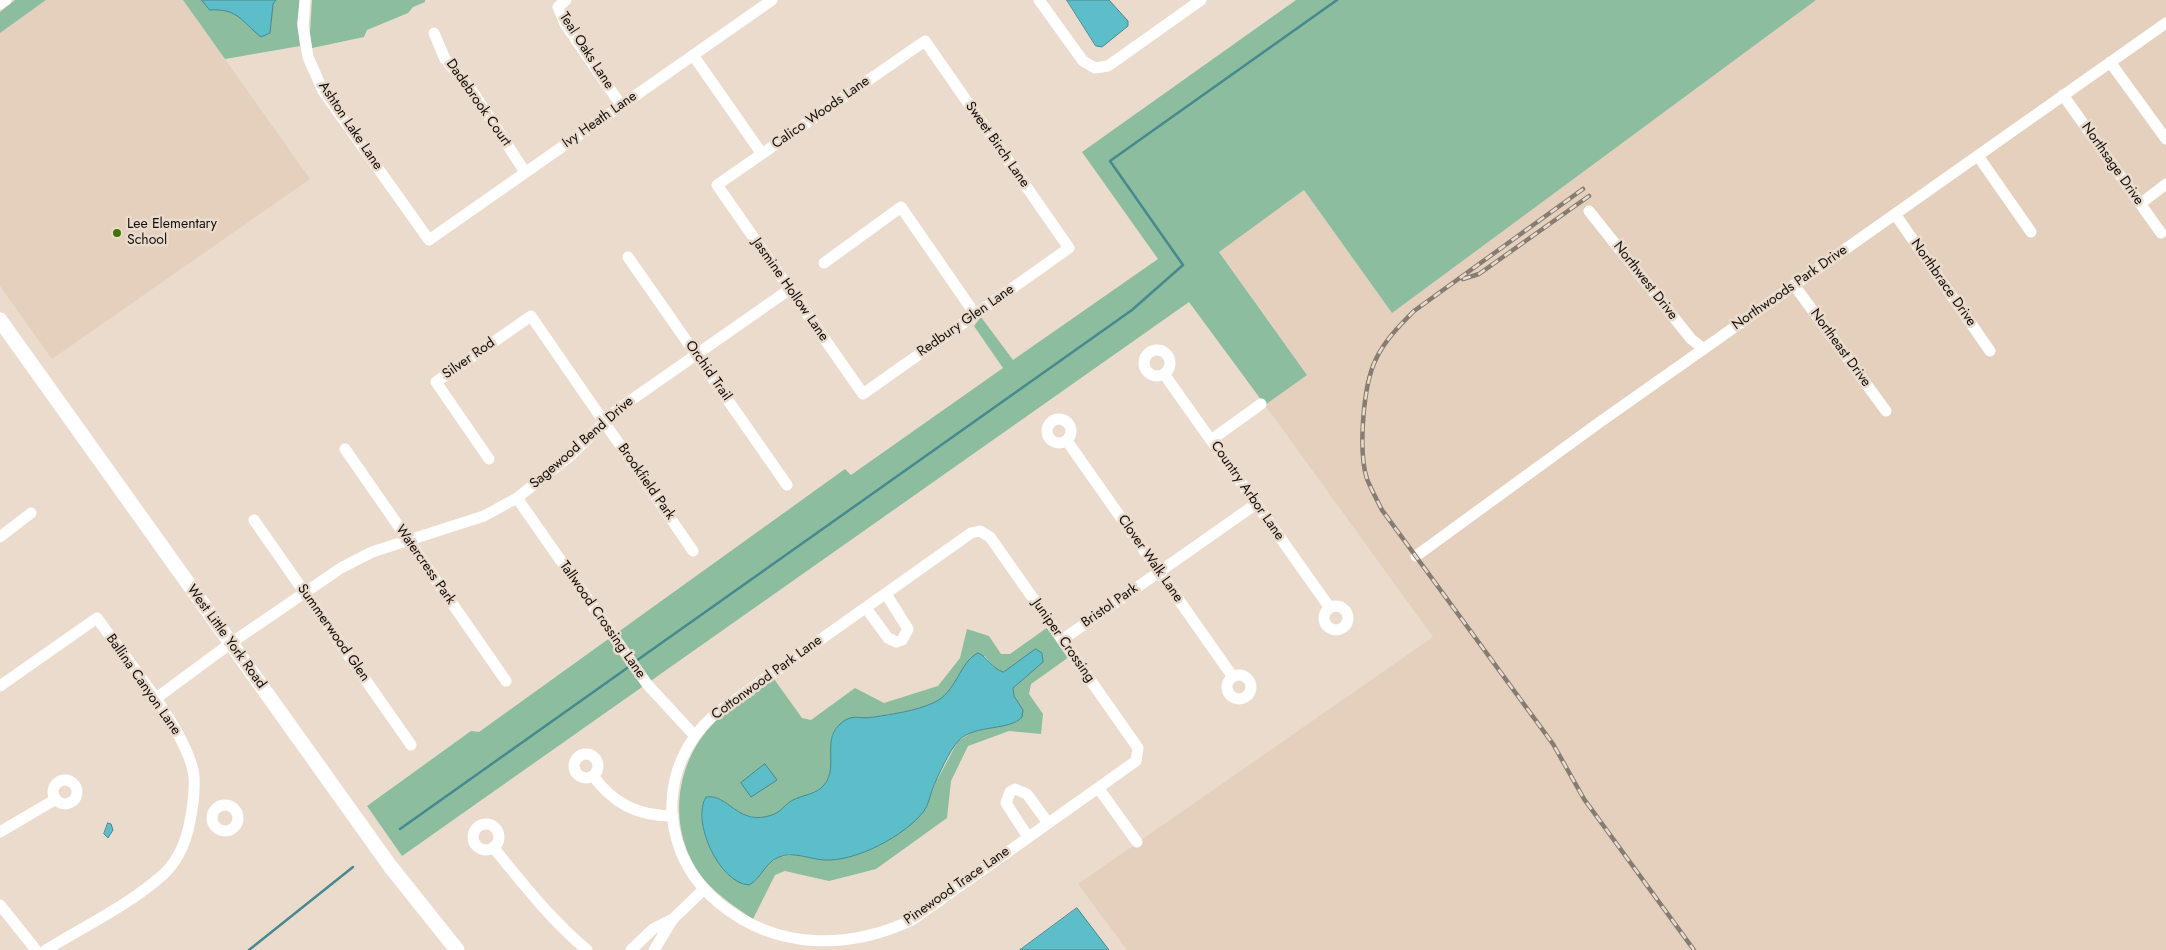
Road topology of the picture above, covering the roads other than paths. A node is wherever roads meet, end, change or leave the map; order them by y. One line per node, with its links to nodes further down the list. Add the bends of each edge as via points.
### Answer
1 (6, 0): 7 (street)
2 (305, 0): 26 (street, Ashton Lake Lane, via 303,26 308,57 324,91)
3 (566, 0): 14 (street, Teal Oaks Lane, via 558,7 565,24)
4 (772, 0): 11 (street, Ivy Heath Lane)
5 (1040, 0): 6 (street, via 1083,61 1095,68 1108,66)
6 (1201, 0)
7 (0, 4)
8 (2166, 22): 12 (street, Northwoods Park Drive)
9 (434, 33): 18 (street, Dadebrook Court, via 446,59 473,92)
10 (924, 41): 16 (street, Calico Woods Lane); 27 (street, Sweet Birch Lane)
11 (693, 55): 14 (street, Ivy Heath Lane); 16 (street)
12 (2110, 62): 13 (street, Northwoods Park Drive); 15 (street)
13 (2063, 95): 17 (street, Northwoods Park Drive); 21 (street, Northsage Drive)
14 (621, 105): 18 (street, Ivy Heath Lane)
15 (2166, 139)
16 (762, 154): 20 (street, Calico Woods Lane)
17 (1978, 156): 23 (street, Northwoods Park Drive); 24 (street)
18 (525, 172): 26 (street, Ivy Heath Lane)
19 (2166, 184): 21 (street)
20 (717, 185): 31 (street, Jasmine Hollow Lane)
21 (2140, 204): 25 (street, Northsage Drive)
22 (1589, 211): 35 (street, Northwest Drive, via 1691,339)
23 (1895, 214): 30 (street, Northwoods Park Drive); 36 (street, Northbrace Drive)
24 (2031, 232)
25 (2161, 233)
26 (429, 240)
27 (1069, 248): 32 (street, Redbury Glen Lane)
28 (628, 257): 37 (street, Orchid Trail)
29 (824, 263): 32 (street, via 901,207)
30 (1794, 286): 35 (street, Northwoods Park Drive); 41 (street, Northeast Drive)
31 (790, 289): 37 (street, Sagewood Bend Drive); 39 (street, Jasmine Hollow Lane)
32 (975, 314): 39 (street, Redbury Glen Lane)
33 (531, 316): 42 (street, Brookfield Park); 46 (street, Silver Rod, via 436,382)
34 (0, 320): 63 (main road, West Little York Road)
35 (1704, 349): 56 (street, Northwoods Park Drive)
36 (1990, 351)
37 (696, 355): 42 (street, Sagewood Bend Drive); 47 (street, Orchid Trail)
38 (1164, 374): 43 (street, Country Arbor Lane)
39 (863, 394)
40 (1262, 404): 43 (street)
41 (1886, 411)
42 (604, 421): 48 (street, Sagewood Bend Drive, via 564,461); 55 (street, Brookfield Park)
43 (1211, 440): 49 (street, Country Arbor Lane)
44 (1067, 441): 57 (street, Clover Walk Lane)
45 (346, 449): 54 (street, Watercress Park)
46 (489, 459)
47 (787, 485)
48 (517, 498): 54 (street, Sagewood Bend Drive, via 484,516); 68 (street, Tallwood Crossing Lane, via 647,684)
49 (1256, 504): 57 (street, Bristol Park); 61 (street, Country Arbor Lane)
50 (31, 513): 53 (street)
51 (254, 520): 58 (street, Summerwood Glen)
52 (980, 531): 59 (street, Cottonwood Park Lane, via 971,533); 62 (street, Juniper Crossing, via 990,537)
53 (0, 536)
54 (408, 541): 58 (street, Sagewood Bend Drive, via 372,552); 65 (street, Watercress Park)
55 (693, 550)
56 (1416, 556)
57 (1159, 572): 62 (street, Bristol Park); 64 (street, Clover Walk Lane)
58 (305, 592): 63 (street, Sagewood Bend Drive); 69 (street, Summerwood Glen)
59 (886, 594): 60 (street, Cottonwood Park Lane); 60 (street, via 908,629 902,640 896,642 888,638)
60 (866, 608): 68 (street, Cottonwood Park Lane, via 714,715)
61 (1330, 608)
62 (1062, 640): 70 (street, Juniper Crossing, via 1138,748)
63 (231, 644): 67 (street, Sagewood Bend Drive); 87 (main road, West Little York Road, via 390,866)
64 (1233, 677)
65 (506, 681)
66 (0, 686): 67 (street, Ballina Canyon Lane, via 97,618)
67 (155, 699): 74 (street, Ballina Canyon Lane, via 177,730 194,774)
68 (694, 735): 75 (street, Cottonwood Park Lane, via 676,774 671,798)
69 (411, 745)
70 (1138, 756): 72 (street, Pinewood Trace Lane)
71 (593, 776): 75 (street, via 616,801 628,808 655,816)
72 (1100, 789): 77 (street, Pinewood Trace Lane); 80 (street)
73 (56, 799): 78 (street)
74 (192, 813): 76 (street); 86 (street, Ballina Canyon Lane, via 187,838 160,878)
75 (672, 816): 82 (street, Cottonwood Park Lane, via 680,851)
76 (212, 817)
77 (1048, 823): 79 (street, Pinewood Trace Lane); 79 (street, via 1027,794 1015,789 1010,792 1006,803)
78 (0, 832)
79 (1028, 837): 82 (street, Pinewood Trace Lane, via 912,920 893,930 848,942 805,942 765,932 728,911)
80 (1137, 842)
81 (493, 847): 88 (street, via 549,914)
82 (703, 890): 84 (street)
83 (0, 905): 85 (street)
84 (673, 919): 89 (street, via 654,929); 90 (street)
85 (36, 950)
86 (46, 950)
87 (457, 950)
88 (587, 950)
89 (631, 950)
90 (654, 950)

